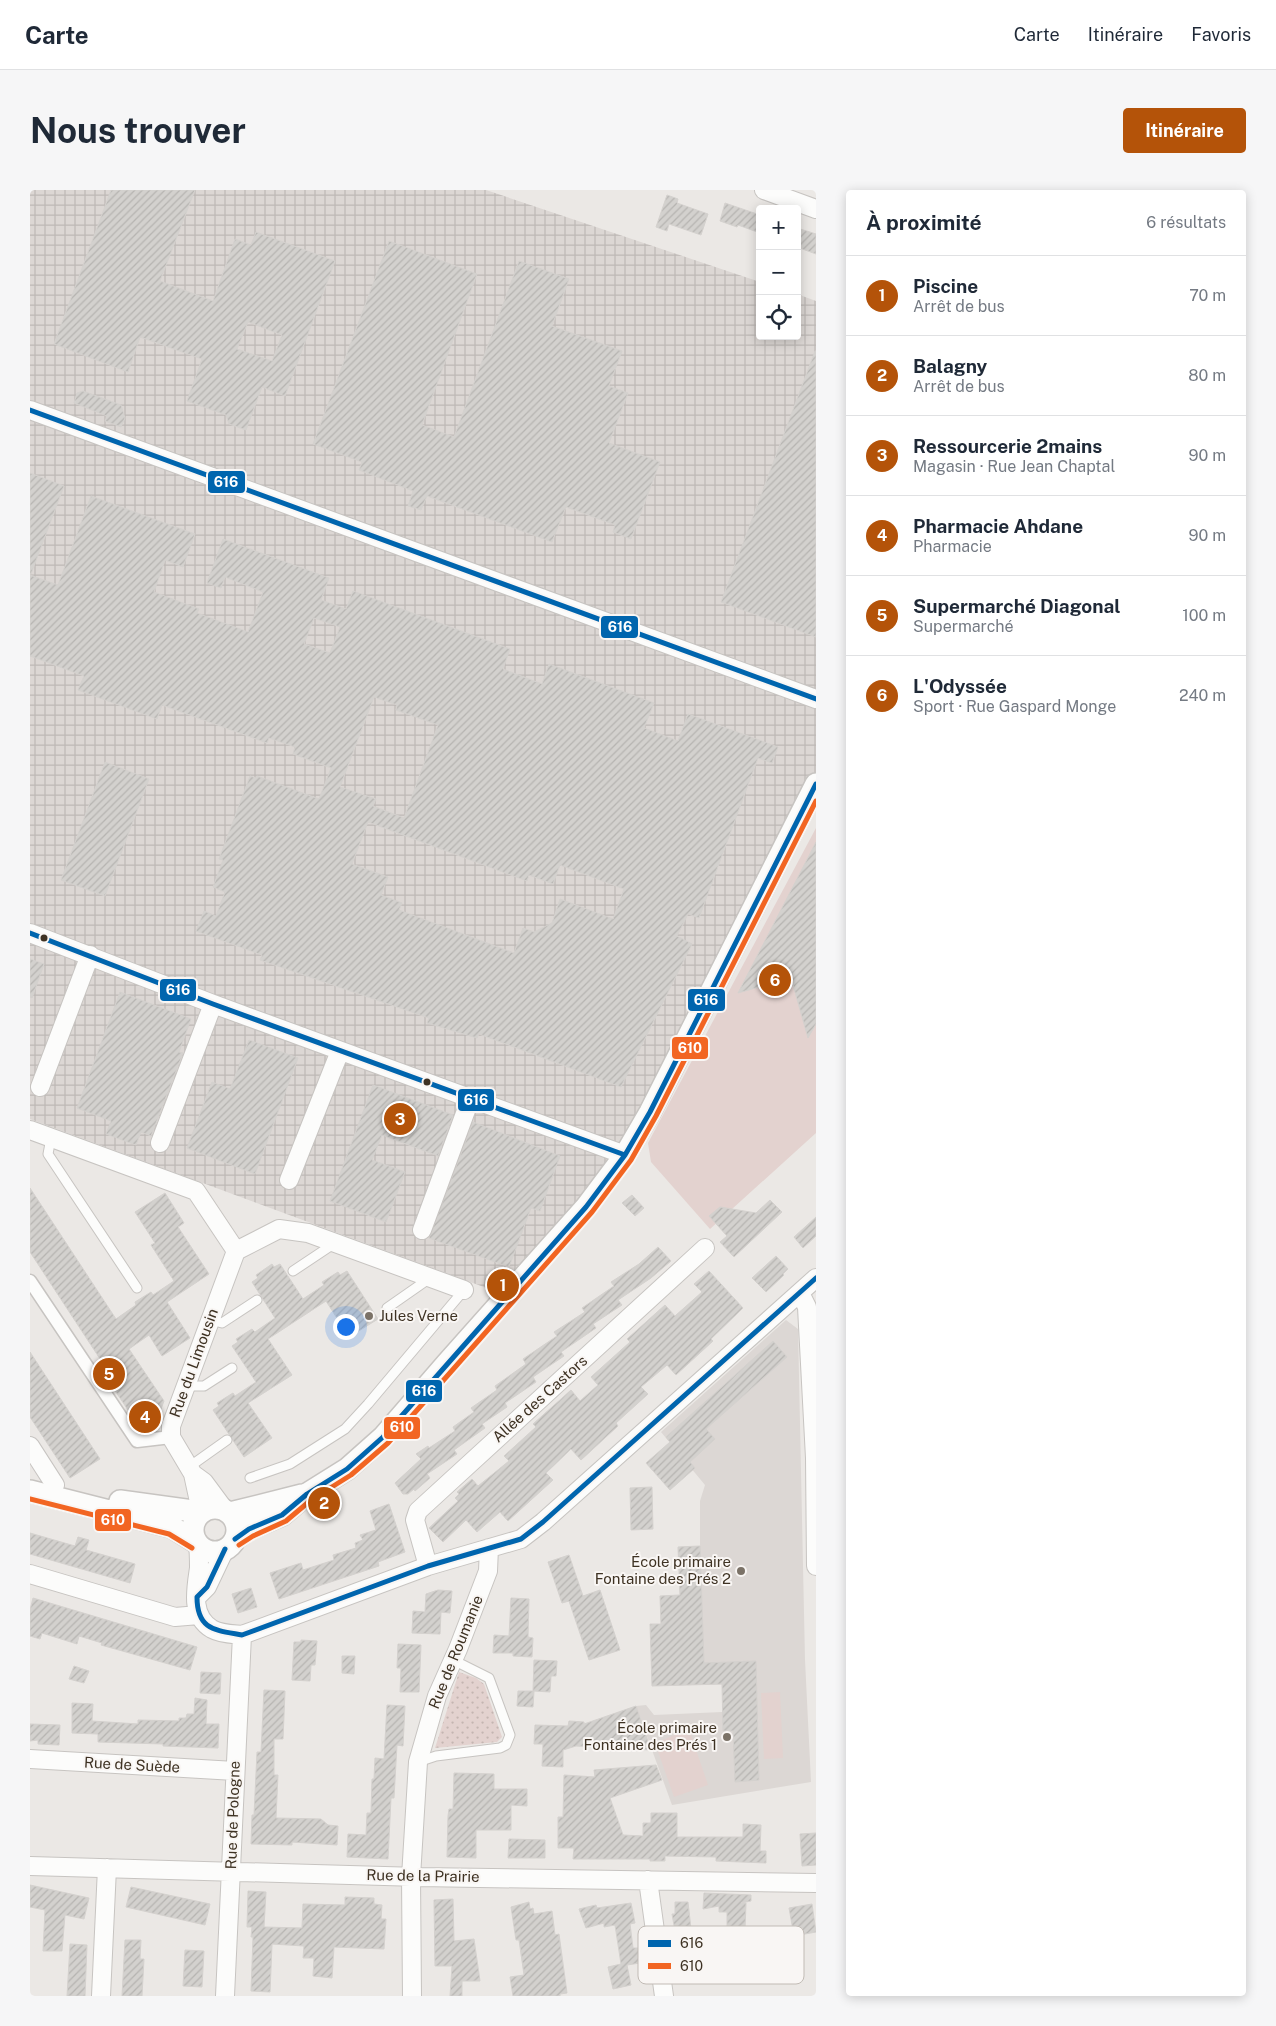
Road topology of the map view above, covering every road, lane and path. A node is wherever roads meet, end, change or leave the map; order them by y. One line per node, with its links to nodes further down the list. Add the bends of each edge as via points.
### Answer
1 (764, 190): 2 (street)
2 (816, 209)
3 (30, 410): 4 (street)
4 (816, 700)
5 (816, 784): 15 (street, via 650,1112)
6 (30, 933): 7 (street)
7 (90, 955): 8 (street); 10 (street)
8 (214, 1004): 9 (street); 14 (street)
9 (340, 1050): 11 (street); 16 (street)
10 (40, 1087)
11 (471, 1097): 15 (street); 17 (street)
12 (30, 1130): 13 (street)
13 (51, 1138): 20 (street, via 196,1192); 25 (lane, via 48,1154)
14 (160, 1143)
15 (625, 1155): 41 (street, via 586,1207 383,1437 347,1469)
16 (289, 1180)
17 (422, 1230)
18 (336, 1243): 20 (street, via 308,1233 280,1229); 21 (lane); 22 (street)
19 (705, 1248): 47 (street, Allée des Castors, via 418,1511 415,1520)
20 (236, 1251): 30 (street, Rue du Limousin)
21 (293, 1271)
22 (431, 1278): 26 (street); 29 (lane)
23 (816, 1278): 27 (street)
24 (30, 1280): 33 (street, via 138,1441)
25 (137, 1288)
26 (464, 1290): 37 (lane, via 345,1429 290,1464)
27 (800, 1293): 46 (street, via 543,1522 521,1539); 48 (street, via 807,1307 815,1458)
28 (256, 1300): 30 (lane, via 222,1323)
29 (387, 1308)
30 (210, 1320): 32 (street, Rue du Limousin)
31 (232, 1368): 32 (lane, via 204,1386)
32 (186, 1386): 33 (street, Rue du Limousin, via 171,1426)
33 (171, 1437): 36 (street, Rue du Limousin)
34 (227, 1440): 36 (lane)
35 (30, 1446): 39 (street)
36 (191, 1470): 42 (street, Rue du Limousin); 43 (street, Rue du Limousin)
37 (250, 1478)
38 (30, 1479): 39 (street)
39 (55, 1486): 43 (street, via 97,1498)
40 (30, 1491): 44 (street, via 172,1527)
41 (307, 1494): 42 (street); 45 (street, via 282,1514 249,1529)
42 (227, 1511): 43 (street, via 212,1507); 45 (street, via 236,1523)
43 (201, 1512): 44 (street, via 193,1523 193,1536)
44 (197, 1543): 45 (street, via 214,1552); 50 (street)
45 (230, 1544): 50 (street)
46 (490, 1548): 47 (street); 53 (street, Rue de Roumanie, via 488,1571)
47 (428, 1566): 52 (street)
48 (816, 1566)
49 (30, 1574): 51 (street, via 175,1617)
50 (197, 1597): 51 (street)
51 (199, 1615): 52 (street, via 213,1630)
52 (242, 1634): 56 (street, Rue de Pologne)
53 (453, 1660): 55 (street, Rue de Roumanie, via 436,1696); 55 (lane, via 489,1678 510,1735 506,1745 500,1748 436,1756)
54 (30, 1760): 56 (street, Rue de Suède)
55 (418, 1762): 60 (street, Rue de Roumanie)
56 (235, 1771): 59 (street, Rue de Pologne)
57 (30, 1866): 58 (street, Rue de la Prairie)
58 (107, 1868): 59 (street, Rue de la Prairie); 64 (street)
59 (231, 1871): 60 (street, Rue de la Prairie); 65 (street, Rue de Pologne)
60 (411, 1877): 61 (street, Rue de la Prairie); 66 (street, Rue de Roumanie)
61 (648, 1880): 62 (street, Rue de la Prairie); 63 (street)
62 (816, 1883)
63 (654, 1926)
64 (101, 1996)
65 (225, 1996)
66 (412, 1996)

